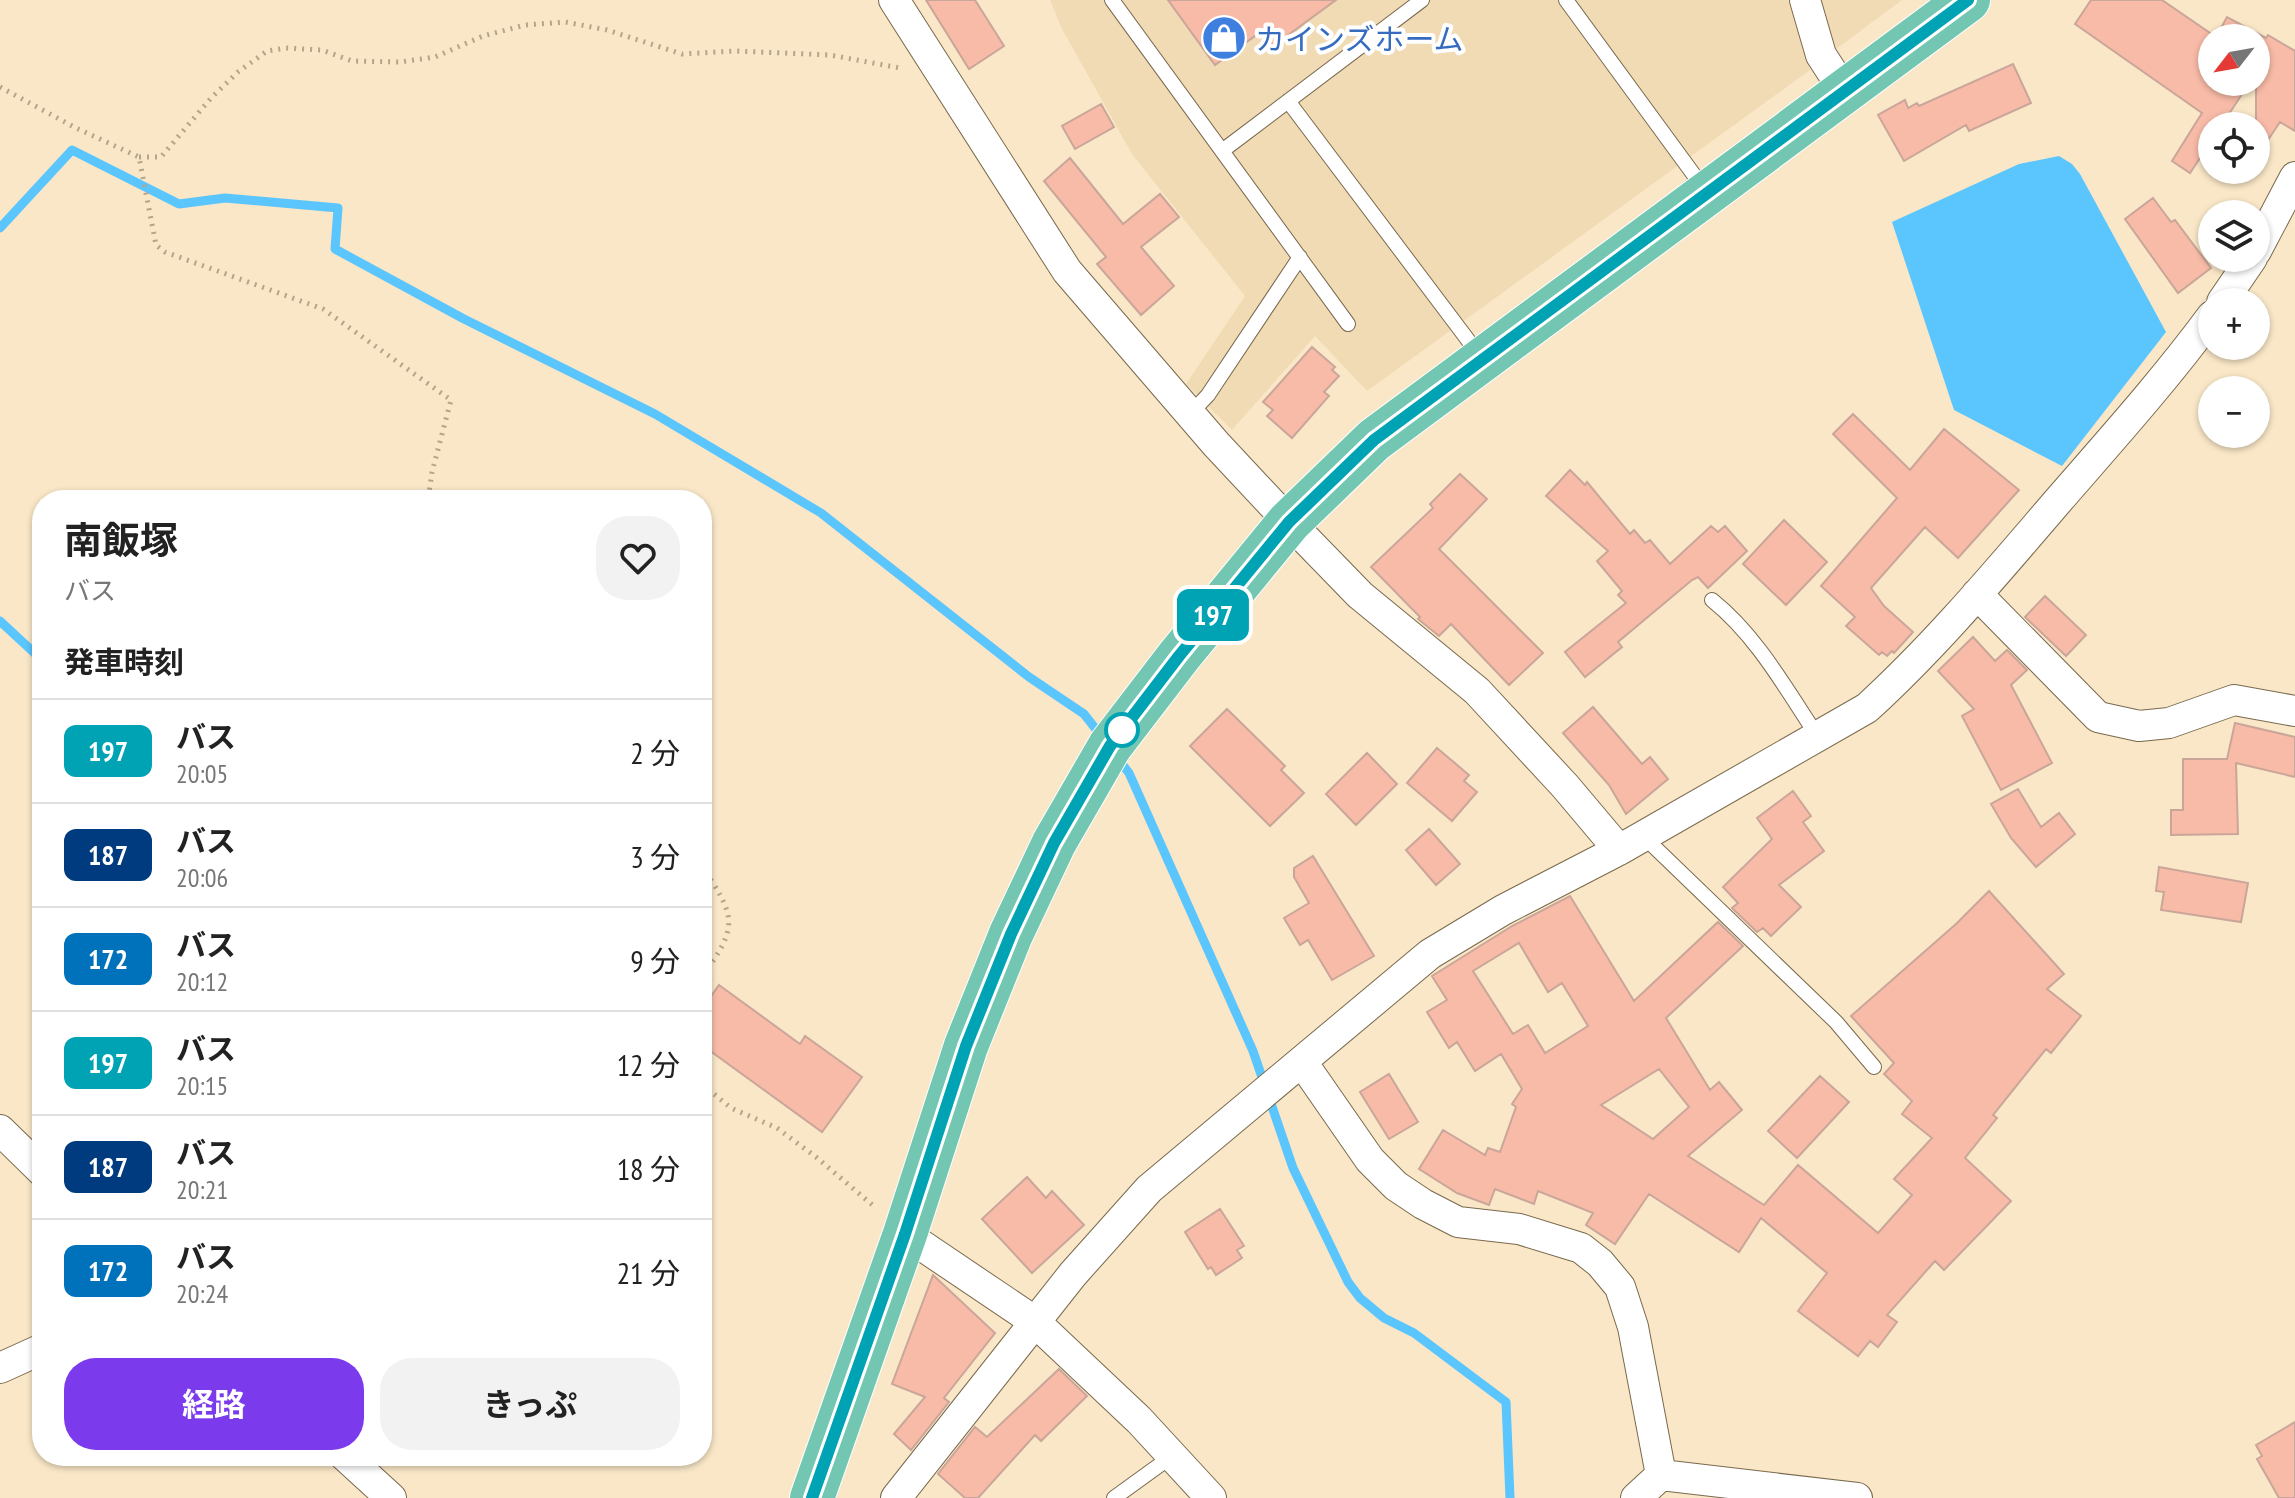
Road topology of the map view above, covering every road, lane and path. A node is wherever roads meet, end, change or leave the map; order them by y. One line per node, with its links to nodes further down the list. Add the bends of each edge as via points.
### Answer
1 (894, 0): 7 (street)
2 (1112, 0): 11 (lane)
3 (1422, 0): 10 (lane)
4 (1566, 0): 14 (lane)
5 (1805, 0): 9 (street, via 1821,55)
6 (1968, 0): 9 (highway)
7 (939, 69): 12 (path, via 830,55 682,54 565,22 525,25 435,57 400,62 352,61 322,50 286,48 267,51 238,72 161,157); 20 (street, via 1067,271)
8 (0, 87): 12 (path)
9 (1845, 92): 14 (highway)
10 (1288, 101): 11 (lane); 19 (lane)
11 (1222, 151): 16 (lane)
12 (139, 157): 21 (path, via 156,245 323,309 451,400)
13 (2295, 177): 15 (street)
14 (1708, 193): 19 (highway)
15 (2270, 224)
16 (1300, 257): 17 (lane); 20 (lane)
17 (1348, 324)
18 (2198, 335): 23 (street)
19 (1483, 360): 22 (highway, via 1374,440)
20 (1191, 413): 22 (street)
21 (429, 490)
22 (1289, 522): 27 (street, via 1360,595 1477,691 1565,786); 35 (highway, via 1110,746 1054,843 966,1046)
23 (1977, 594): 25 (street, via 2098,717 2139,726 2169,723 2234,700); 26 (street, via 1867,708)
24 (1712, 600): 26 (lane, via 1734,618)
25 (2295, 711)
26 (1818, 737): 27 (street)
27 (1631, 843): 30 (street, via 1430,954); 31 (lane, via 1836,1022)
28 (712, 881): 29 (path, via 730,916 724,947)
29 (712, 963)
30 (1302, 1062): 36 (street, via 1149,1189); 41 (street, via 1370,1160 1396,1186 1458,1222 1519,1229 1581,1248 1600,1263 1620,1287 1633,1327)
31 (1874, 1067)
32 (712, 1092): 35 (path, via 731,1108 777,1128)
33 (0, 1130): 34 (street)
34 (32, 1161)
35 (905, 1234): 36 (street); 44 (highway)
36 (1034, 1321): 39 (street); 45 (street)
37 (32, 1354): 38 (street)
38 (0, 1368)
39 (1172, 1456): 46 (lane); 47 (street)
40 (356, 1466): 43 (street)
41 (1661, 1475): 42 (street); 48 (street)
42 (1712, 1489): 49 (street)
43 (391, 1498)
44 (812, 1498)
45 (896, 1498)
46 (1114, 1498)
47 (1211, 1498)
48 (1636, 1498)
49 (1857, 1498)

